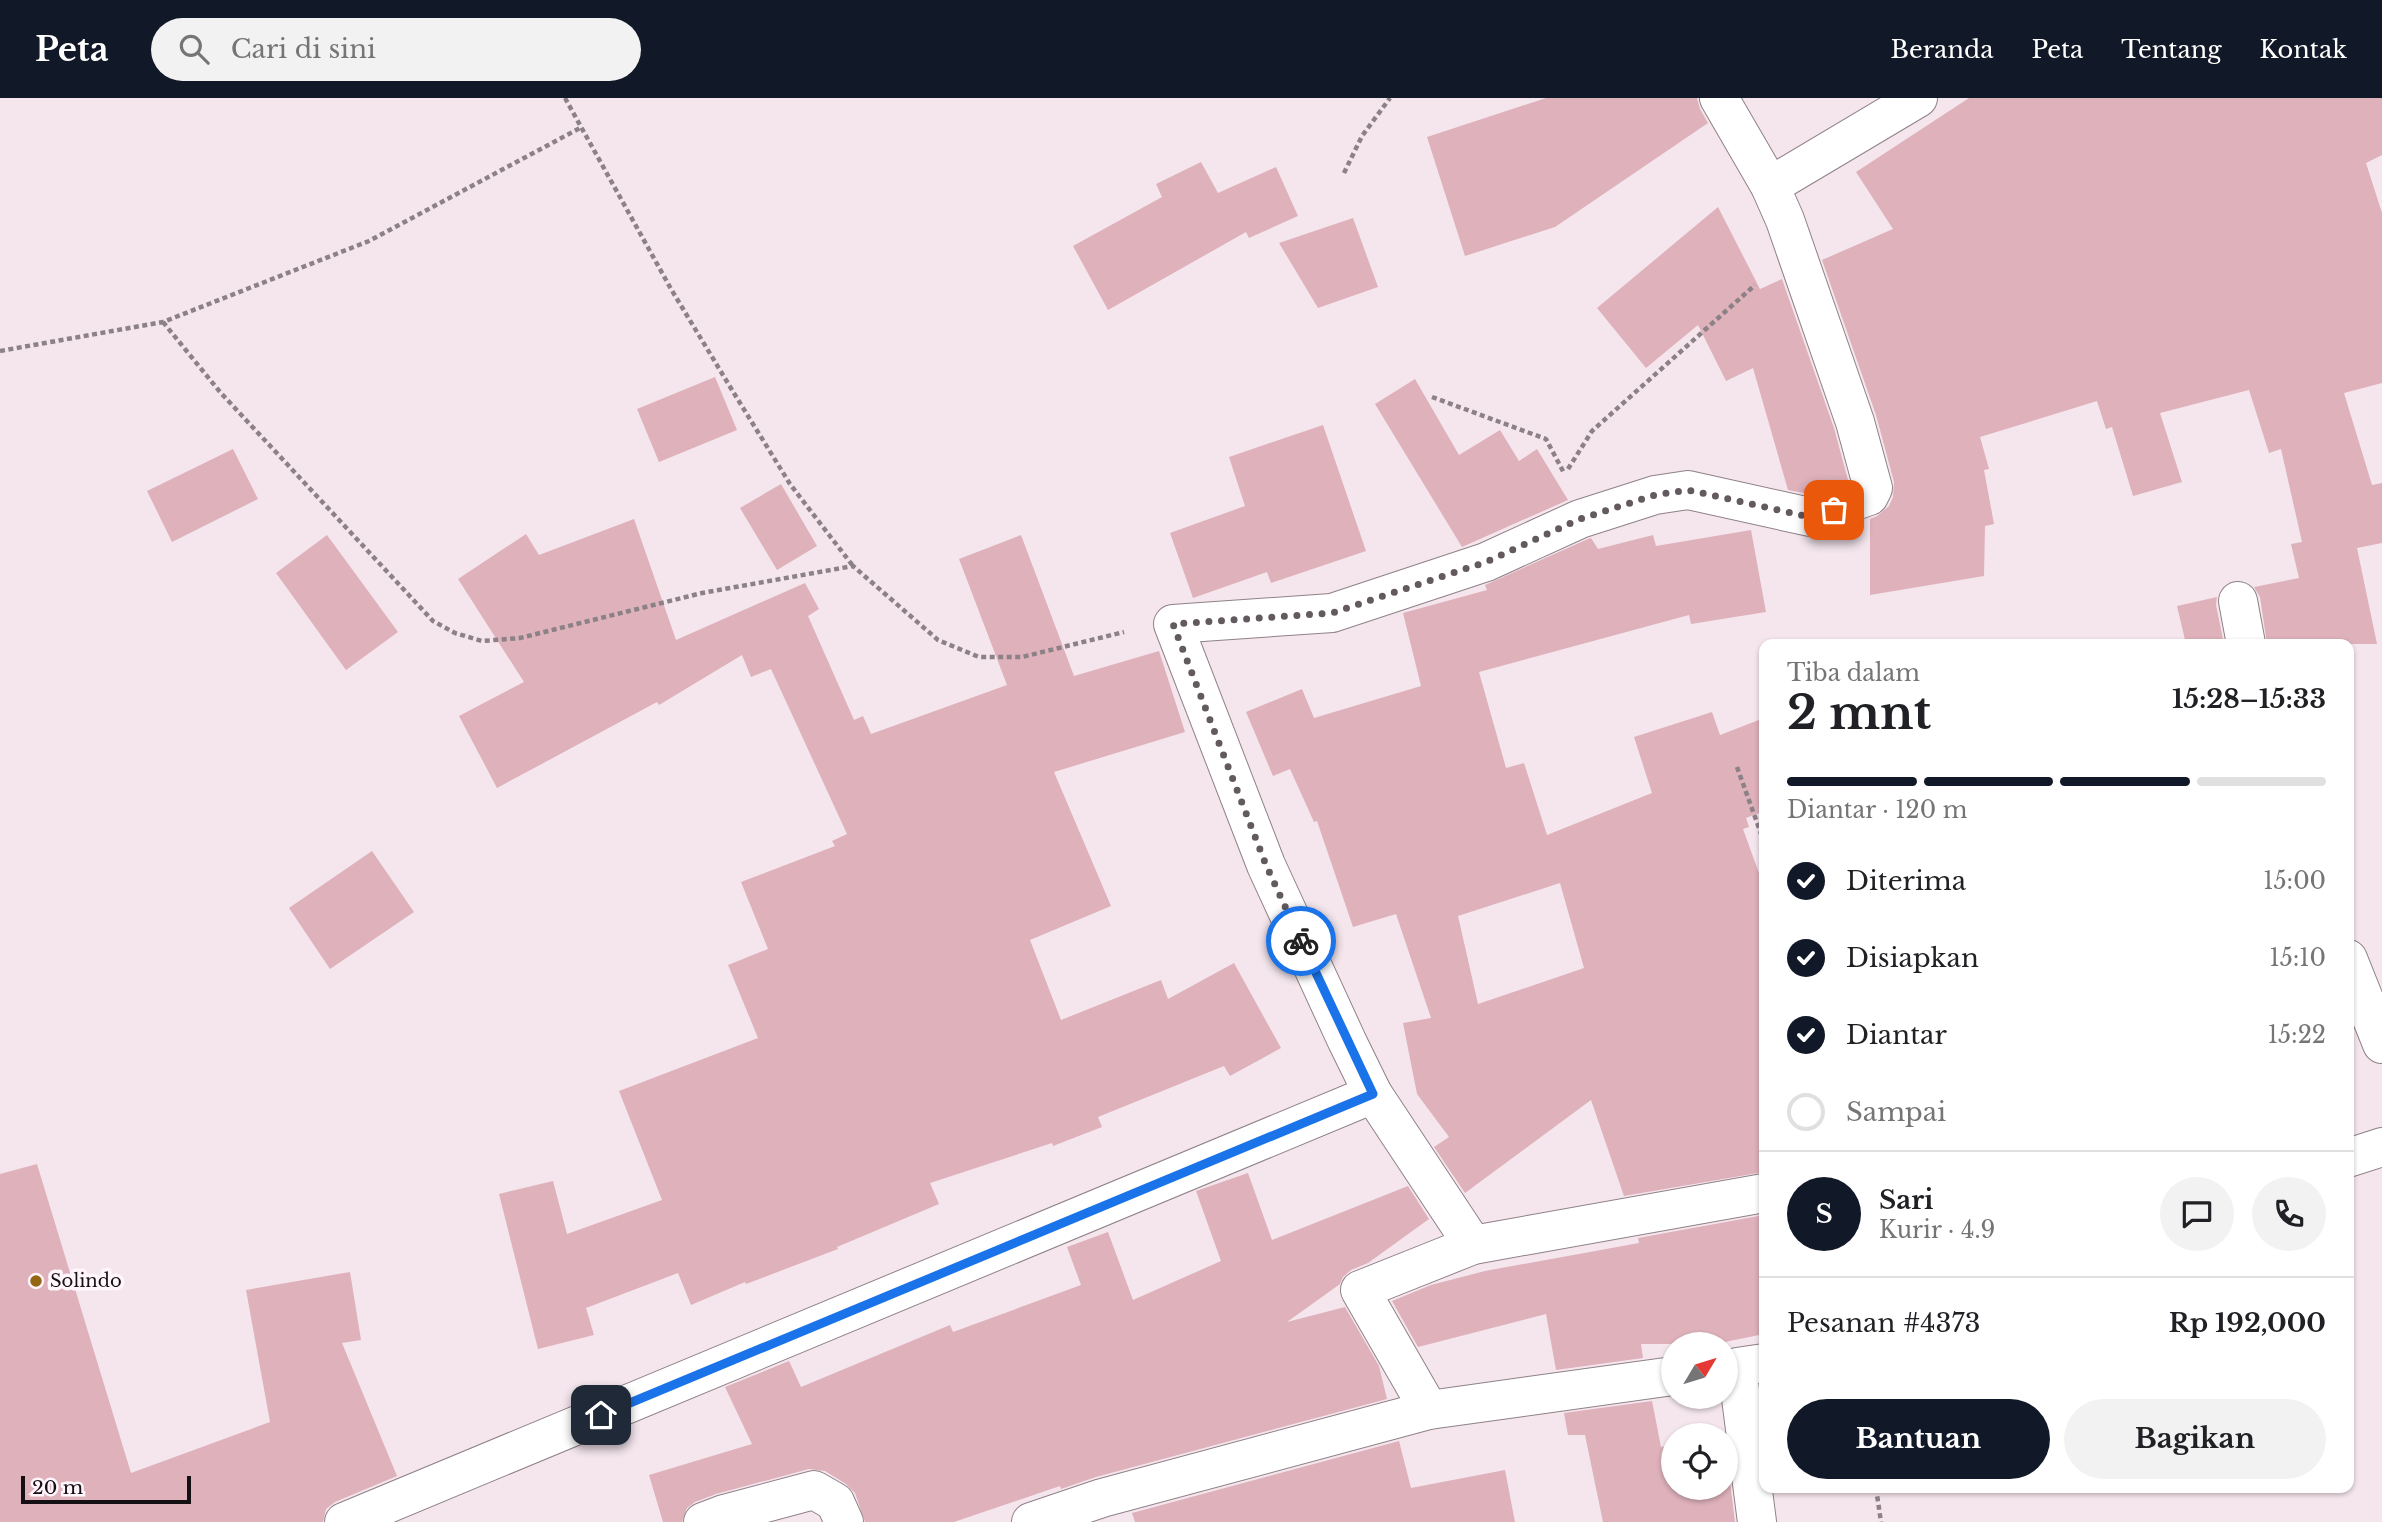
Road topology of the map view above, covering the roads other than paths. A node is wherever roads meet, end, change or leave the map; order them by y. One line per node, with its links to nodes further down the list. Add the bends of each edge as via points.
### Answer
1 (1718, 98): 3 (street)
2 (1918, 98): 3 (street)
3 (1770, 186): 8 (street, via 1856,422 1873,488 1869,496 1810,517 1688,490 1655,495 1580,519 1486,562 1332,613 1173,624 1266,865)
4 (2238, 601): 5 (street)
5 (2245, 639)
6 (2354, 973): 7 (street)
7 (2382, 1044)
8 (1373, 1094): 12 (street); 16 (street)
9 (2382, 1147): 10 (street)
10 (2354, 1156)
11 (1759, 1194): 12 (street)
12 (1473, 1245): 15 (street, via 1360,1290)
13 (1742, 1366): 20 (street)
14 (1661, 1378): 15 (street)
15 (1429, 1410): 19 (street, via 1102,1498)
16 (344, 1522)
17 (703, 1522): 18 (street, via 814,1490 835,1502)
18 (844, 1522)
19 (1031, 1522)
20 (1757, 1522)

